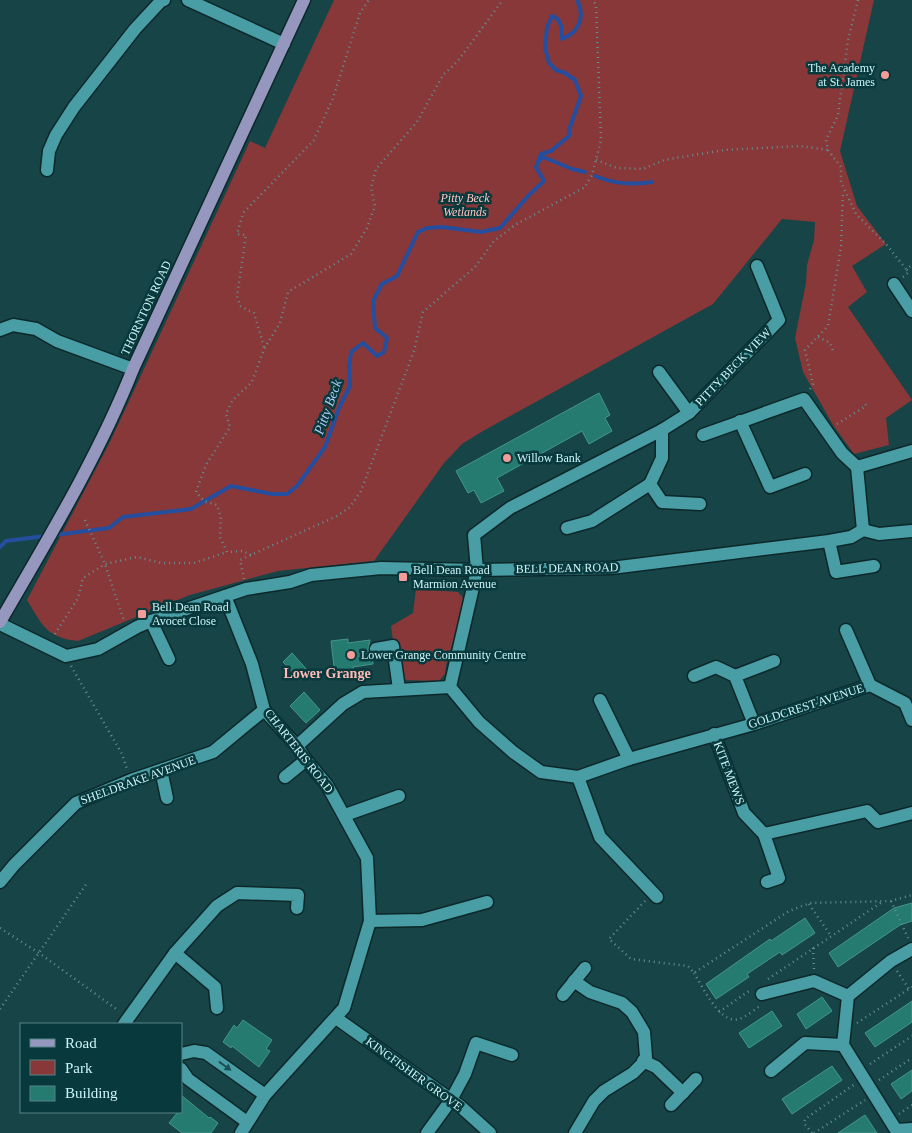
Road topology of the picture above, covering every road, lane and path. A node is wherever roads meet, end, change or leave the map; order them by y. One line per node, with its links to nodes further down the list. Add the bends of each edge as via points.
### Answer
1 (164, 0): 11 (street, via 135,29 74,108 49,151)
2 (188, 0): 8 (street)
3 (304, 0): 8 (main road, THORNTON ROAD)
4 (369, 0): 19 (path, via 360,13 334,98 314,140 243,213 237,234 246,236 237,296 240,306 254,313)
5 (503, 0): 19 (path, via 457,62 442,75 417,122 376,169 371,188 375,206 367,228 351,254 288,292 280,323)
6 (593, 0): 10 (path, via 596,5 601,140)
7 (858, 0): 9 (path, via 848,40 838,115 826,140)
8 (284, 44): 21 (main road, THORNTON ROAD)
9 (828, 150): 10 (path, via 800,146 724,150 664,160 643,169 616,168); 12 (path, via 840,167)
10 (596, 160): 41 (path, via 585,186 515,225 494,241 475,267 423,312 414,351 374,460 361,491 350,507)
11 (47, 170)
12 (843, 189): 13 (path, via 856,214 906,269); 18 (path, via 841,247 828,326)
13 (912, 265)
14 (758, 266): 25 (street, PITTY BECK VIEW, via 779,320)
15 (894, 284): 16 (street)
16 (912, 311)
17 (0, 330): 21 (street, via 13,325 36,329 57,341)
18 (818, 337): 20 (path, via 830,343); 23 (path, via 805,350 813,384)
19 (264, 348): 40 (path, via 252,382 232,401 226,414 230,427 206,465 196,492 204,501 217,505 221,517 220,537)
20 (833, 350)
21 (133, 369): 49 (main road, THORNTON ROAD, via 122,398 66,509)
22 (659, 372): 25 (street, PITTY BECK VIEW)
23 (804, 399): 26 (street); 28 (street)
24 (865, 402): 28 (path, via 866,406)
25 (689, 413): 27 (street, PITTY BECK VIEW)
26 (740, 421): 29 (street); 32 (street, via 770,487)
27 (662, 430): 33 (street, via 662,458); 44 (street, PITTY BECK VIEW, via 510,508 474,535)
28 (826, 431): 31 (street)
29 (704, 435)
30 (912, 451): 31 (street)
31 (857, 467): 37 (street)
32 (805, 474)
33 (650, 484): 34 (street, via 662,502); 36 (street, via 592,521)
34 (700, 504)
35 (85, 520): 42 (path)
36 (567, 528)
37 (863, 530): 38 (street, BELL DEAN ROAD, via 879,534); 39 (street, BELL DEAN ROAD, via 851,537)
38 (912, 531)
39 (829, 541): 43 (street, via 836,572); 44 (street, BELL DEAN ROAD, via 611,568)
40 (227, 552): 41 (path, via 242,551); 42 (path, via 194,563 162,563 137,558)
41 (251, 555): 45 (path, via 240,560)
42 (105, 564): 48 (path); 51 (path, via 83,578 78,598)
43 (874, 566)
44 (476, 570): 45 (street, BELL DEAN ROAD, via 381,568 311,574 290,582); 59 (street)
45 (246, 589): 46 (street, BELL DEAN ROAD)
46 (225, 596): 47 (street, BELL DEAN ROAD); 62 (street, CHARTERIS ROAD, via 252,664)
47 (151, 620): 53 (street, BELL DEAN ROAD, via 98,649); 54 (street)
48 (125, 622)
49 (0, 623): 53 (street)
50 (846, 630): 58 (street)
51 (55, 634)
52 (376, 649): 60 (street, via 393,646)
53 (66, 656): 72 (path, via 122,754)
54 (169, 659)
55 (774, 661): 57 (street)
56 (694, 676): 57 (street, via 716,667)
57 (735, 676): 64 (street)
58 (870, 685): 63 (street, GOLDCREST AVENUE, via 905,703); 64 (street, GOLDCREST AVENUE)
59 (450, 687): 60 (street); 71 (street, via 478,722 541,772)
60 (399, 689): 66 (street, via 363,692 343,704)
61 (600, 700): 67 (street)
62 (264, 710): 66 (street, CHARTERIS ROAD); 69 (street, SHELDRAKE AVENUE, via 213,752)
63 (912, 720)
64 (754, 724): 65 (street, GOLDCREST AVENUE)
65 (714, 734): 67 (street, GOLDCREST AVENUE); 77 (street, KITE MEWS, via 744,813)
66 (298, 746): 68 (street, CHARTERIS ROAD)
67 (629, 759): 71 (street, GOLDCREST AVENUE)
68 (306, 760): 70 (street); 76 (street, CHARTERIS ROAD, via 328,785)
69 (161, 770): 72 (street, SHELDRAKE AVENUE); 74 (street)
70 (285, 776)
71 (578, 777): 81 (street, via 600,837)
72 (131, 780): 78 (street, SHELDRAKE AVENUE, via 76,802)
73 (399, 796): 76 (street)
74 (166, 798)
75 (912, 813): 77 (street, via 878,822 867,811)
76 (345, 815): 88 (street, CHARTERIS ROAD, via 367,858)
77 (764, 834): 79 (street, KITE MEWS, via 780,878)
78 (0, 882)
79 (767, 882)
80 (88, 883): 93 (path)
81 (655, 895): 97 (path, via 609,939 630,959 688,966)
82 (912, 895): 84 (path)
83 (883, 901): 84 (path); 86 (path); 90 (path)
84 (891, 901): 91 (path)
85 (487, 902): 88 (street, via 422,920)
86 (809, 904): 90 (path); 97 (path, via 789,911)
87 (297, 908): 94 (street, via 298,895 236,893 217,906)
88 (370, 922): 108 (street, CHARTERIS ROAD, via 344,1008)
89 (0, 928): 93 (path)
90 (831, 936): 92 (path)
91 (910, 944): 95 (street)
92 (814, 948): 99 (path); 100 (path)
93 (39, 953): 106 (path); 109 (path)
94 (175, 953): 105 (street, via 215,987); 109 (street)
95 (891, 961): 101 (path); 104 (street)
96 (585, 968): 98 (street)
97 (694, 973): 107 (path)
98 (574, 981): 103 (street); 115 (street, via 632,1012 644,1032)
99 (814, 981): 100 (street); 104 (street)
100 (764, 987): 107 (path, via 760,1006 740,1019 725,1018)
101 (910, 988): 111 (path)
102 (749, 991): 107 (path)
103 (563, 995)
104 (848, 996): 111 (street)
105 (217, 1008)
106 (0, 1009)
107 (719, 1012)
108 (336, 1018): 121 (street, CHARTERIS ROAD); 122 (street, KINGFISHER GROVE)
109 (130, 1022)
110 (912, 1036): 119 (path)
111 (844, 1038): 117 (street, via 805,1043); 119 (street)
112 (182, 1054): 121 (street, one-way to 121, via 206,1053)
113 (512, 1055): 122 (street, via 476,1043)
114 (912, 1058): 119 (path)
115 (644, 1061): 120 (street, via 656,1067); 129 (street, via 594,1101)
116 (182, 1070): 124 (street, via 188,1079)
117 (770, 1071)
118 (696, 1079): 120 (street)
119 (867, 1082): 125 (street, via 896,1130); 130 (path); 130 (path, via 805,1119 804,1123)
120 (683, 1092): 123 (street)
121 (264, 1095): 124 (street, CHARTERIS ROAD)
122 (451, 1100): 127 (street); 128 (street, KINGFISHER GROVE)
123 (671, 1105)
124 (247, 1122): 126 (street, CHARTERIS ROAD)
125 (912, 1129)
126 (240, 1133)
127 (427, 1133)
128 (490, 1133)
129 (575, 1133)
130 (813, 1133)

